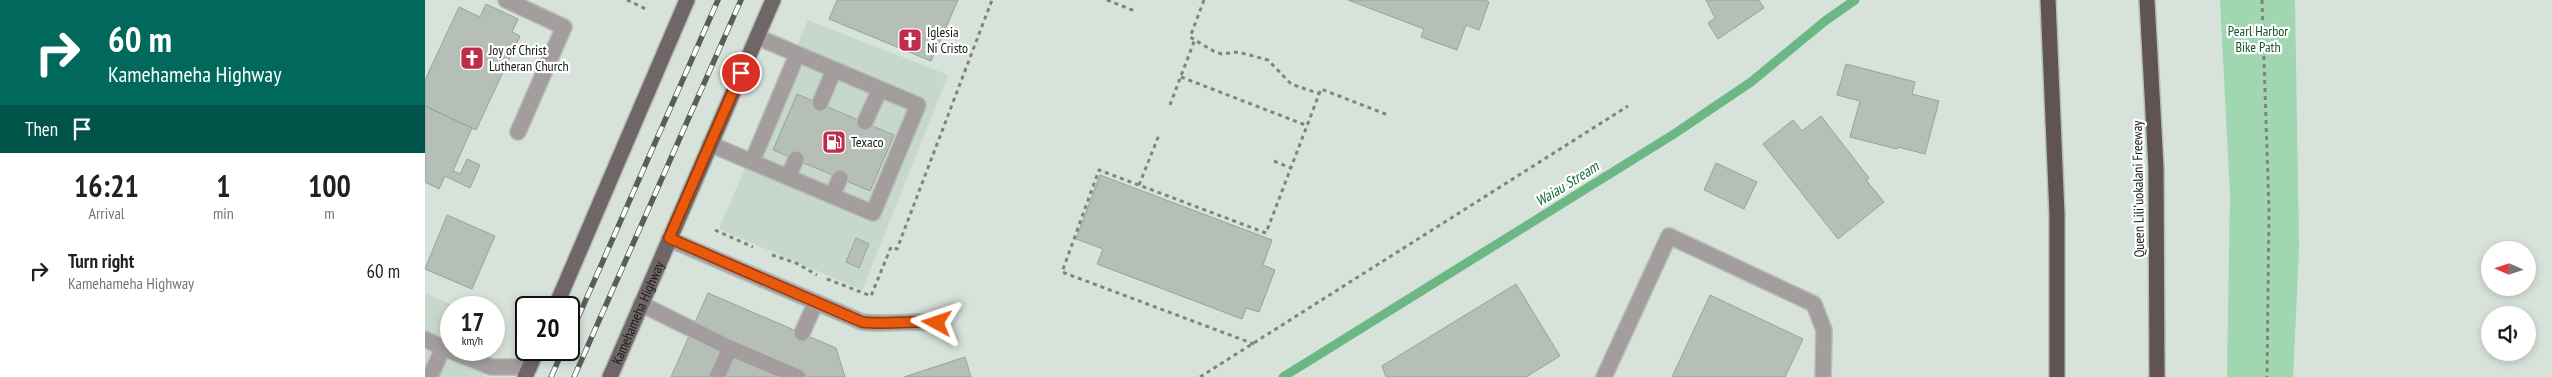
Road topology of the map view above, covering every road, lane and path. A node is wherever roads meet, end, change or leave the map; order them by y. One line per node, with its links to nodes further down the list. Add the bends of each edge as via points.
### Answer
1 (506, 0): 25 (lane, via 564,27)
2 (627, 0): 10 (path)
3 (687, 0): 37 (main road)
4 (773, 0): 12 (main road, Kamehameha Highway)
5 (1107, 0): 11 (path)
6 (1204, 0): 13 (path, via 1189,37)
7 (2048, 0): 56 (highway, via 2057,215)
8 (2147, 0): 57 (highway, Queen Liliʻuokalani Freeway, via 2156,168)
9 (2262, 0): 58 (path, via 2269,210)
10 (646, 9)
11 (1135, 11)
12 (757, 37): 14 (lane); 27 (main road, Kamehameha Highway)
13 (1195, 39): 16 (path); 18 (path, via 1215,52 1238,52 1268,60 1291,84)
14 (797, 55): 15 (lane); 30 (lane)
15 (834, 70): 17 (lane); 19 (lane)
16 (1181, 77): 20 (path); 24 (path)
17 (880, 89): 23 (lane); 35 (lane, via 918,105 873,213)
18 (1319, 94): 22 (path, via 1321,89); 24 (path)
19 (820, 103)
20 (1170, 104)
21 (1628, 106): 43 (path)
22 (1388, 114)
23 (865, 122)
24 (1307, 126): 31 (path)
25 (518, 132)
26 (1159, 135): 34 (path)
27 (710, 144): 30 (lane); 36 (main road, Kamehameha Highway)
28 (796, 159): 32 (lane)
29 (1274, 161): 31 (path)
30 (752, 162): 32 (lane)
31 (1291, 168): 34 (path, via 1266,233)
32 (788, 177): 35 (lane)
33 (840, 178): 35 (lane)
34 (1139, 186): 43 (path, via 1099,170 1062,272)
35 (832, 196)
36 (669, 238): 38 (lane); 39 (main road, Kamehameha Highway)
37 (560, 296)
38 (816, 302): 40 (lane, via 862,322 888,325 914,320); 41 (lane)
39 (641, 304): 45 (lane); 50 (main road, Kamehameha Highway)
40 (937, 323)
41 (802, 333)
42 (425, 339): 44 (lane)
43 (1254, 344): 53 (path)
44 (440, 346)
45 (729, 348): 51 (lane); 52 (lane)
46 (440, 355): 49 (lane)
47 (476, 361): 48 (lane, via 491,367)
48 (527, 372)
49 (430, 377)
50 (609, 377)
51 (717, 377)
52 (798, 377)
53 (1200, 377)
54 (1604, 377): 55 (lane, via 1669,236 1813,304 1824,330)
55 (1823, 377)
56 (2057, 377)
57 (2157, 377)
58 (2267, 377)

